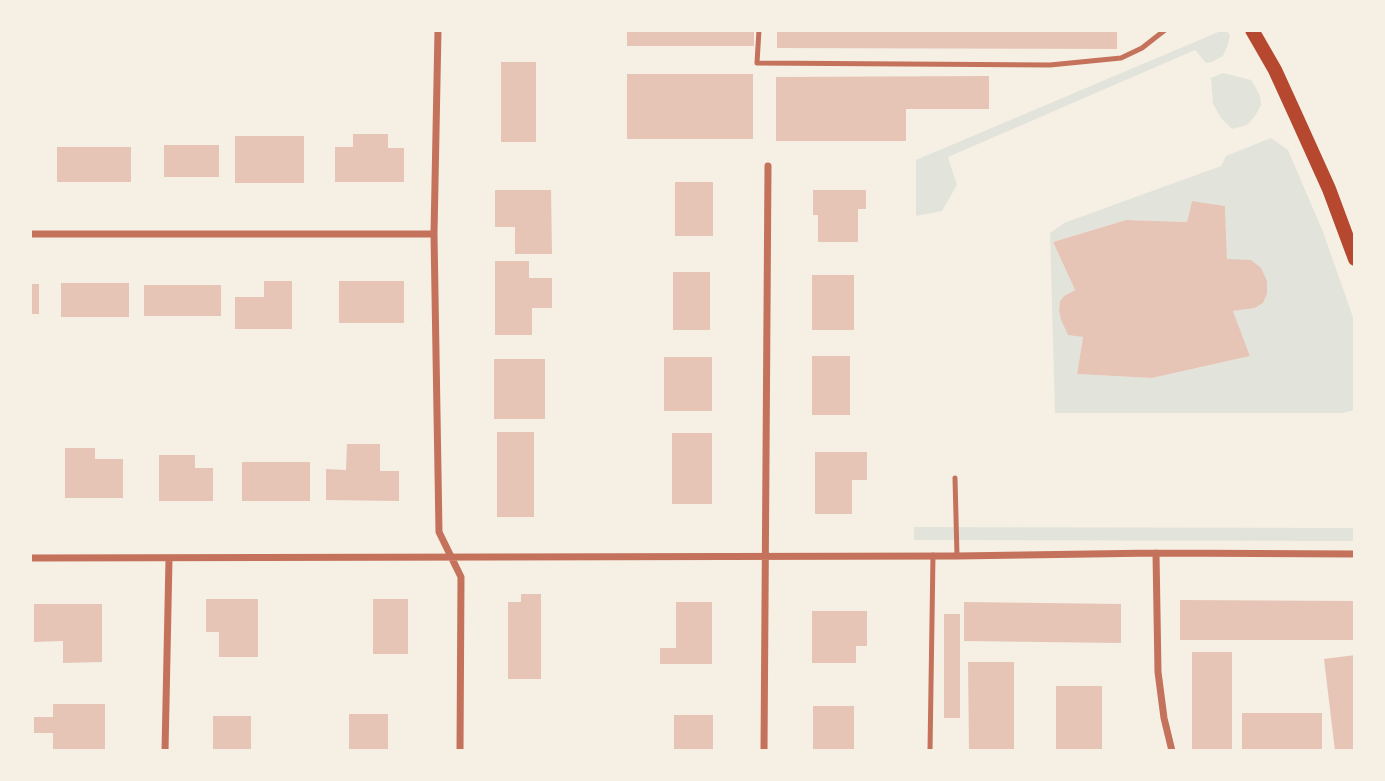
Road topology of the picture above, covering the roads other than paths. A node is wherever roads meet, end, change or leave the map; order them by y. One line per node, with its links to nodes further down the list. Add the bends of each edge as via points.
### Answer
1 (438, 30): 7 (street)
2 (759, 30): 3 (lane, via 757,63 1050,65 1121,58)
3 (1165, 30)
4 (1252, 30): 8 (main road, via 1296,116)
5 (768, 166): 13 (street)
6 (30, 234): 7 (street)
7 (434, 234): 15 (street, via 439,532)
8 (1355, 258)
9 (955, 478): 14 (lane)
10 (1156, 553): 12 (street); 14 (street); 22 (street, via 1158,672)
11 (933, 554): 13 (street); 14 (street); 21 (lane)
12 (1355, 554)
13 (765, 556): 15 (street); 20 (street)
14 (957, 556)
15 (451, 557): 17 (street); 19 (street, via 461,577)
16 (30, 558): 17 (street)
17 (169, 559): 18 (street)
18 (164, 751)
19 (460, 751)
20 (764, 751)
21 (930, 751)
22 (1172, 751)

